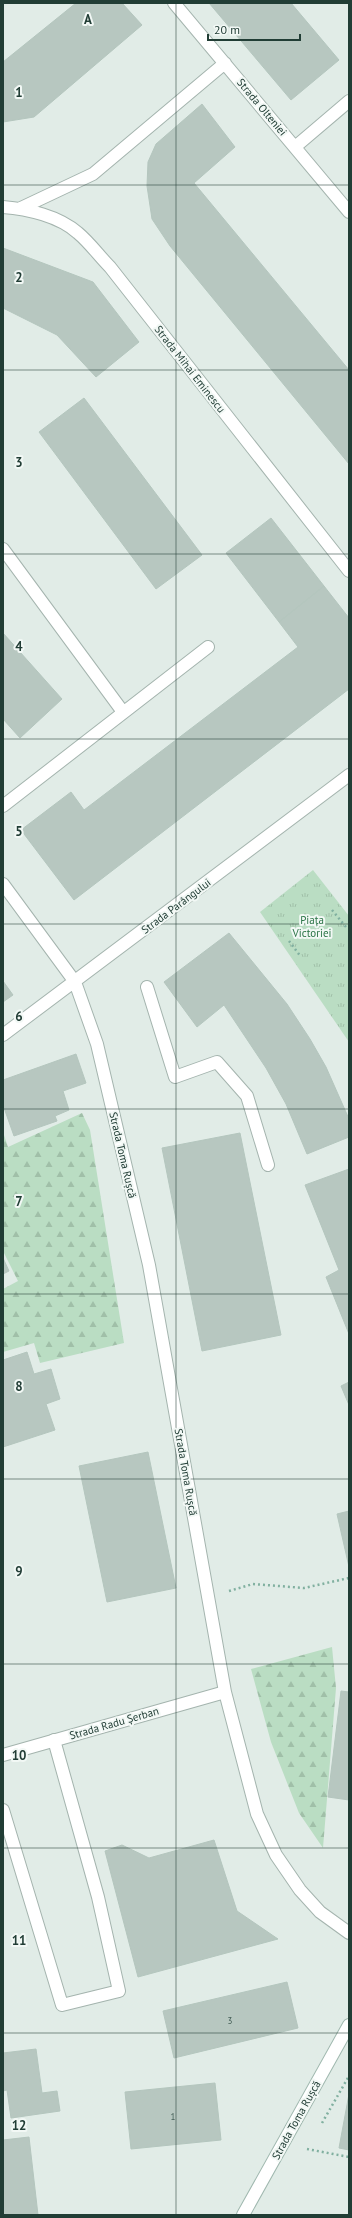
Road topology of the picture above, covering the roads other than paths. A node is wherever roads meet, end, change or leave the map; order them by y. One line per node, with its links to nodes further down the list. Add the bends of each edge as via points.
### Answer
1 (174, 3): 2 (street, Strada Olteniei)
2 (225, 63): 4 (street, Strada Olteniei); 6 (street, via 93,174)
3 (349, 101): 4 (street)
4 (295, 147): 7 (street, Strada Olteniei)
5 (3, 207): 6 (street, Strada Mihai Eminescu)
6 (21, 208): 9 (street, Strada Mihai Eminescu, via 54,219 78,232)
7 (349, 212)
8 (3, 549): 11 (street)
9 (349, 571)
10 (208, 647): 11 (street)
11 (123, 712): 13 (street)
12 (349, 775): 15 (street, Strada Parângului)
13 (3, 806)
14 (3, 884): 15 (street, Strada Toma Rușcă)
15 (75, 982): 17 (street, Strada Parângului); 19 (street, Strada Toma Rușcă, via 97,1044 149,1265)
16 (147, 988): 18 (street, via 175,1077 217,1062 248,1096)
17 (3, 1035)
18 (268, 1165)
19 (225, 1692): 20 (street, Strada Radu Șerban); 23 (street, Strada Toma Rușcă, via 257,1814 276,1855 300,1890 320,1912)
20 (54, 1740): 21 (street, Strada Radu Șerban); 22 (street, via 98,1897 119,1991 62,2005)
21 (3, 1755)
22 (3, 1810)
23 (349, 1933)
24 (349, 2025): 25 (street, Strada Toma Rușcă)
25 (243, 2215)

